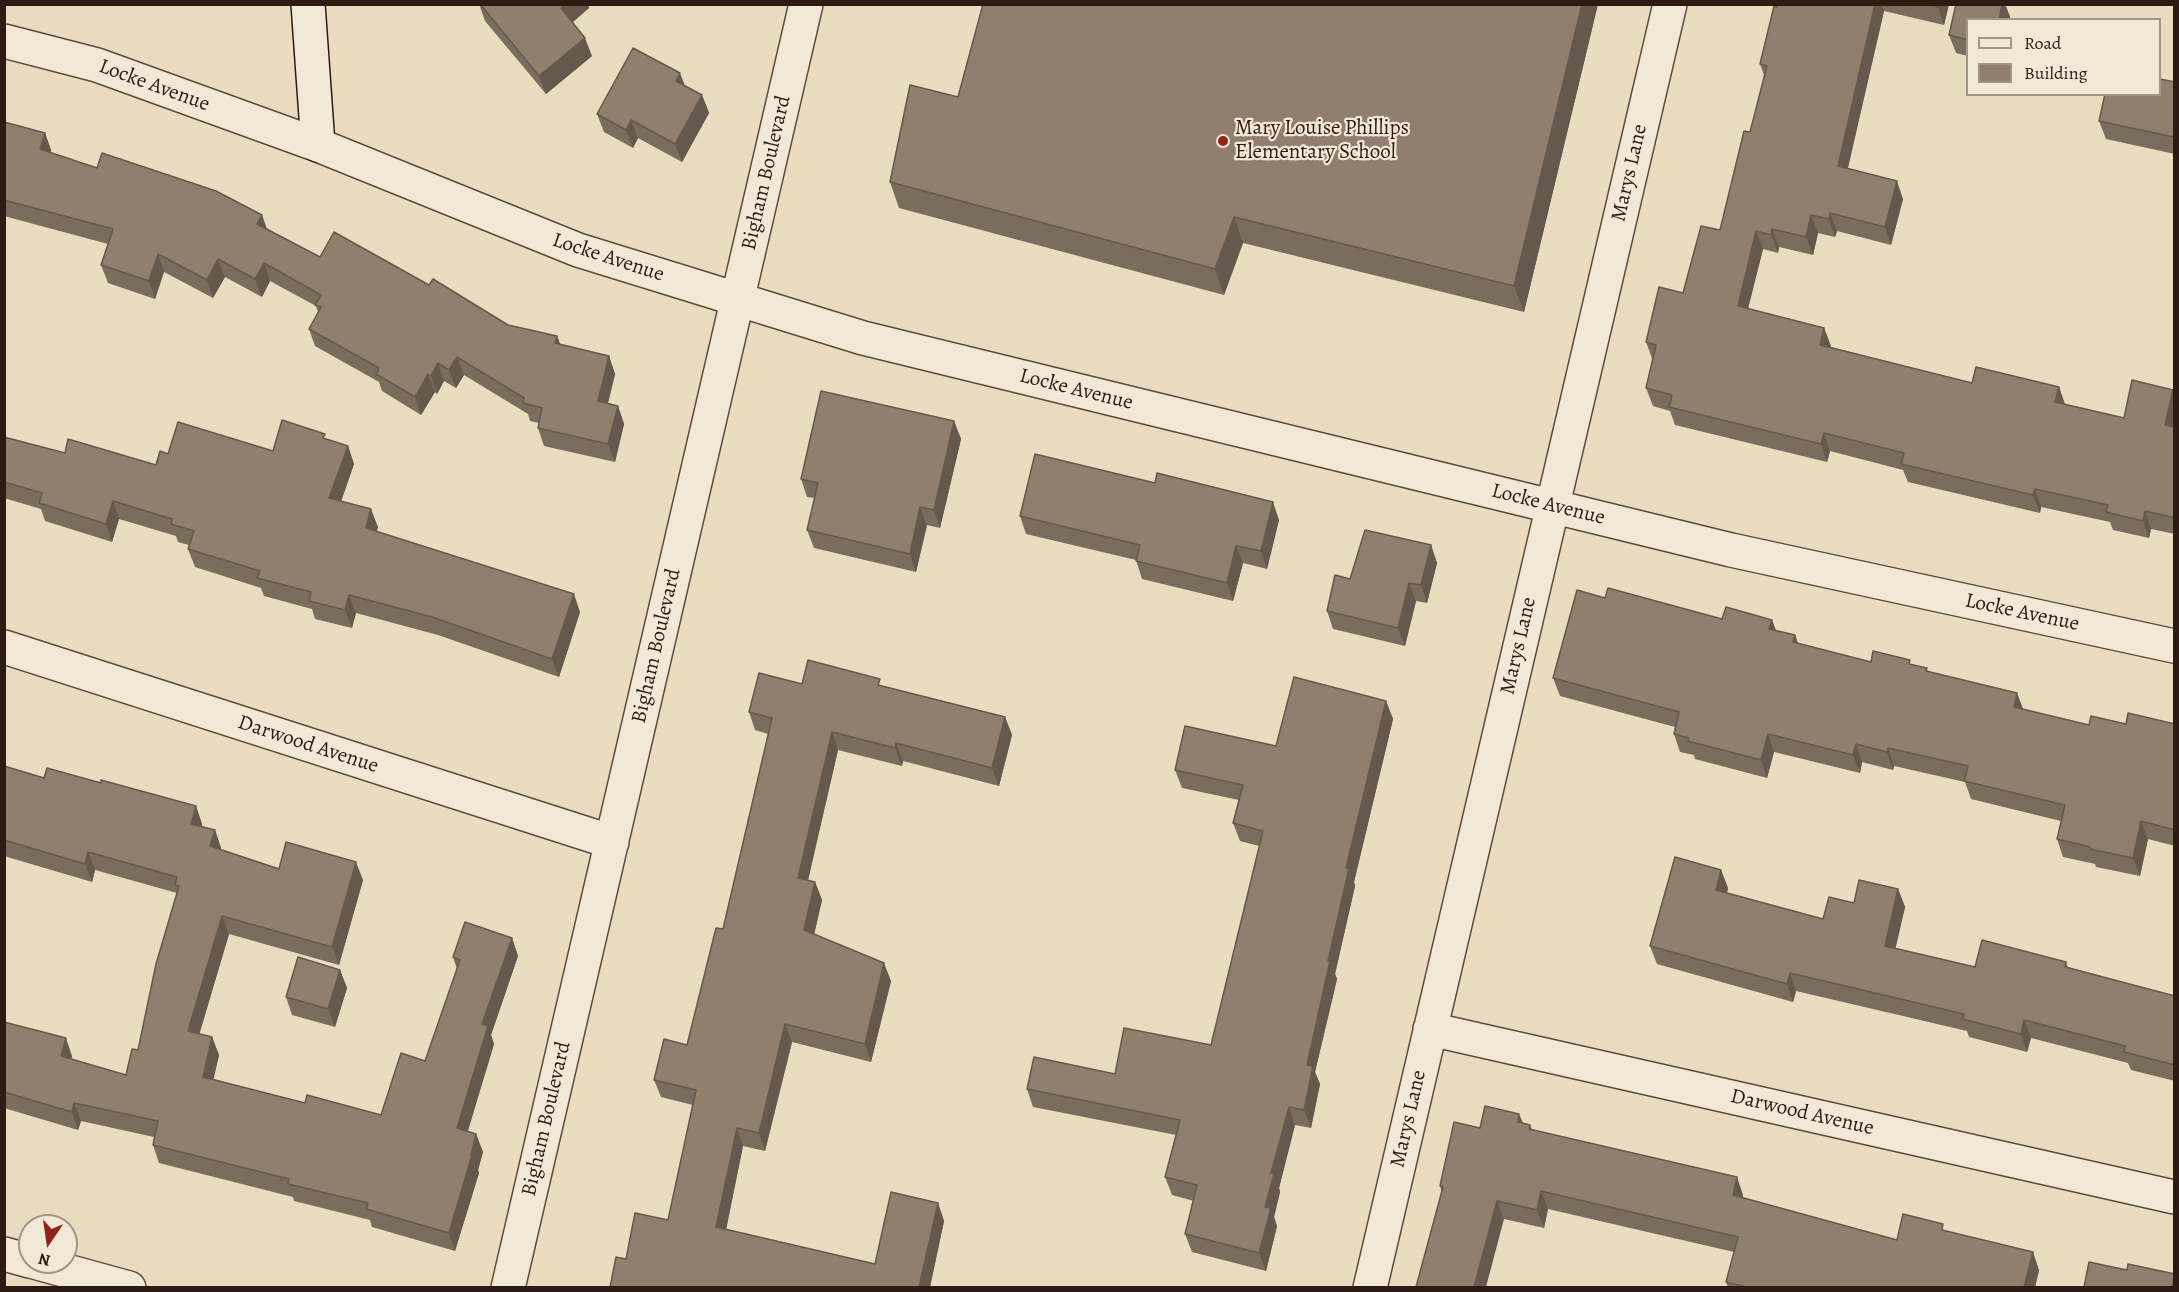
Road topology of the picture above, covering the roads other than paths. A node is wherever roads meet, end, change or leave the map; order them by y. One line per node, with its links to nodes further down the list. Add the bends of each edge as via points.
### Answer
1 (308, 4): 5 (street)
2 (806, 4): 6 (street, Bigham Boulevard)
3 (1670, 4): 7 (street, Marys Lane)
4 (4, 41): 5 (street, Locke Avenue, via 97,65)
5 (318, 145): 6 (street, Locke Avenue, via 578,250)
6 (738, 299): 7 (street, Locke Avenue, via 863,338); 10 (street, Bigham Boulevard)
7 (1552, 506): 8 (street, Locke Avenue, via 1731,550); 11 (street, Marys Lane)
8 (2175, 646)
9 (4, 647): 10 (street, Darwood Avenue)
10 (612, 842): 15 (street, Bigham Boulevard)
11 (1430, 1029): 12 (street, Darwood Avenue); 16 (street, Marys Lane)
12 (2175, 1197)
13 (78, 1274): 14 (street)
14 (129, 1287)
15 (508, 1287)
16 (1370, 1287)

